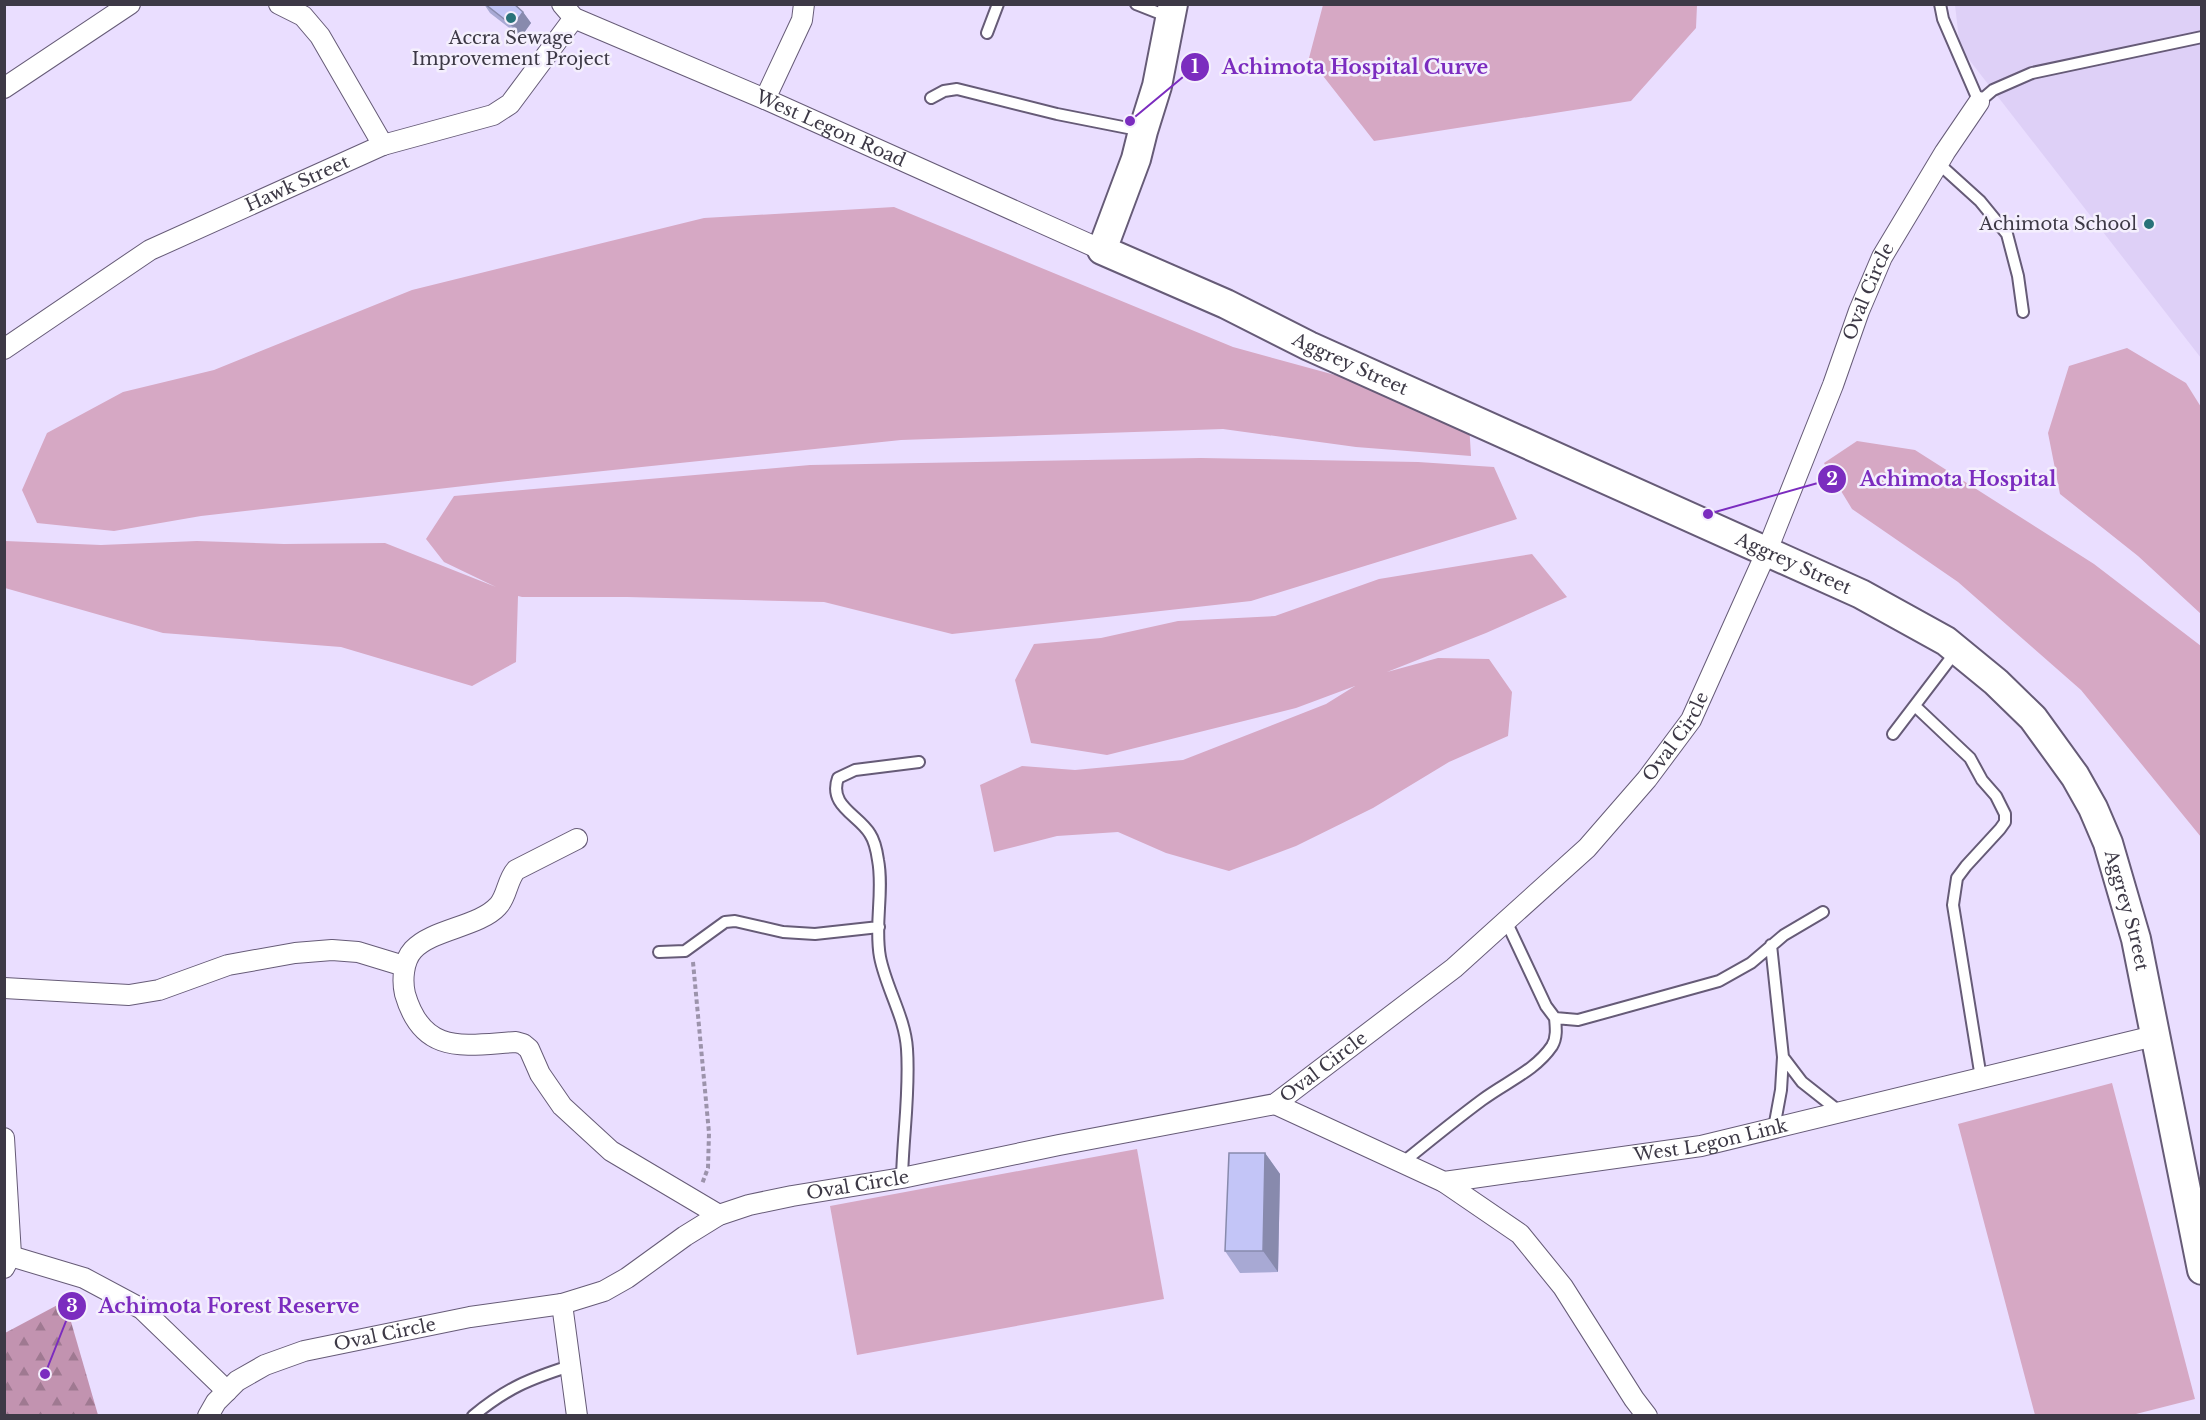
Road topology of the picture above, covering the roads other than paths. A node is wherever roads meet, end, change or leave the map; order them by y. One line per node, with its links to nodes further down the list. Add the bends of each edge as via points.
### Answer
1 (130, 4): 11 (street)
2 (279, 4): 16 (street, via 303,16 320,36)
3 (804, 4): 13 (street, via 802,20)
4 (998, 4): 9 (lane)
5 (1136, 4): 8 (lane)
6 (1940, 4): 14 (lane)
7 (568, 11): 13 (street, West Legon Road); 16 (street, Hawk Street, via 510,104 493,115)
8 (1171, 11): 15 (main road, via 1157,86)
9 (987, 33)
10 (2202, 37): 14 (lane, via 2032,73 1993,90)
11 (4, 88)
12 (932, 98): 15 (lane, via 957,89)
13 (765, 99): 18 (street, West Legon Road)
14 (1979, 102): 17 (street, Oval Circle)
15 (1143, 131): 18 (main road)
16 (383, 145): 20 (street, Hawk Street, via 150,250)
17 (1938, 163): 19 (lane, via 1980,201 2007,234); 21 (street, Oval Circle, via 1882,256)
18 (1102, 250): 21 (main road, Aggrey Street)
19 (2023, 312)
20 (4, 349)
21 (1766, 553): 22 (main road, Aggrey Street, via 1861,594); 28 (street, Oval Circle, via 1691,720 1647,779 1587,848)
22 (1957, 650): 23 (lane); 35 (main road, Aggrey Street, via 2033,718 2093,808 2108,843 2133,929)
23 (1915, 706): 24 (lane); 37 (lane, via 1970,758 2005,814 2000,829 1957,878 1953,905)
24 (1893, 734)
25 (919, 762): 29 (lane, via 855,770 838,778 836,785 841,804 870,834 878,861)
26 (577, 839): 32 (street, via 521,866 512,874 497,907 426,940 412,950)
27 (1823, 912): 30 (lane)
28 (1506, 921): 34 (lane); 38 (street, Oval Circle, via 1454,968)
29 (879, 927): 31 (lane, via 815,934 725,922 691,948 679,953); 43 (lane, via 880,956 907,1048)
30 (1771, 945): 34 (lane, via 1751,963 1719,981 1578,1020); 36 (lane)
31 (659, 952)
32 (405, 966): 33 (street, via 358,952 332,950 228,965 159,990 129,995); 45 (street, via 404,990 417,1022 427,1033 440,1041 461,1045 523,1044 562,1106 611,1151)
33 (4, 988)
34 (1555, 1018): 42 (lane, via 1554,1044 1541,1059)
35 (2154, 1036): 37 (street, West Legon Link); 47 (main road, Aggrey Street)
36 (1783, 1057): 39 (lane, via 1802,1082); 40 (lane)
37 (1981, 1078): 39 (street, West Legon Link)
38 (1275, 1104): 42 (street); 43 (street, Oval Circle)
39 (1840, 1112): 40 (street, West Legon Link)
40 (1774, 1128): 44 (street, West Legon Link, via 1701,1146)
41 (4, 1138): 46 (street)
42 (1401, 1164): 44 (street)
43 (902, 1178): 45 (street, Oval Circle, via 792,1196)
44 (1444, 1182): 54 (street, via 1520,1234 1563,1287)
45 (719, 1215): 48 (street, Oval Circle, via 604,1291)
46 (7, 1259): 50 (street, via 84,1278 142,1309)
47 (2202, 1270)
48 (561, 1304): 49 (street); 50 (street, Oval Circle, via 470,1317 304,1351 265,1365)
49 (570, 1366): 52 (lane, via 531,1378 500,1394); 53 (street)
50 (227, 1391): 51 (street, Oval Circle)
51 (208, 1416)
52 (473, 1416)
53 (577, 1416)
54 (1647, 1416)

